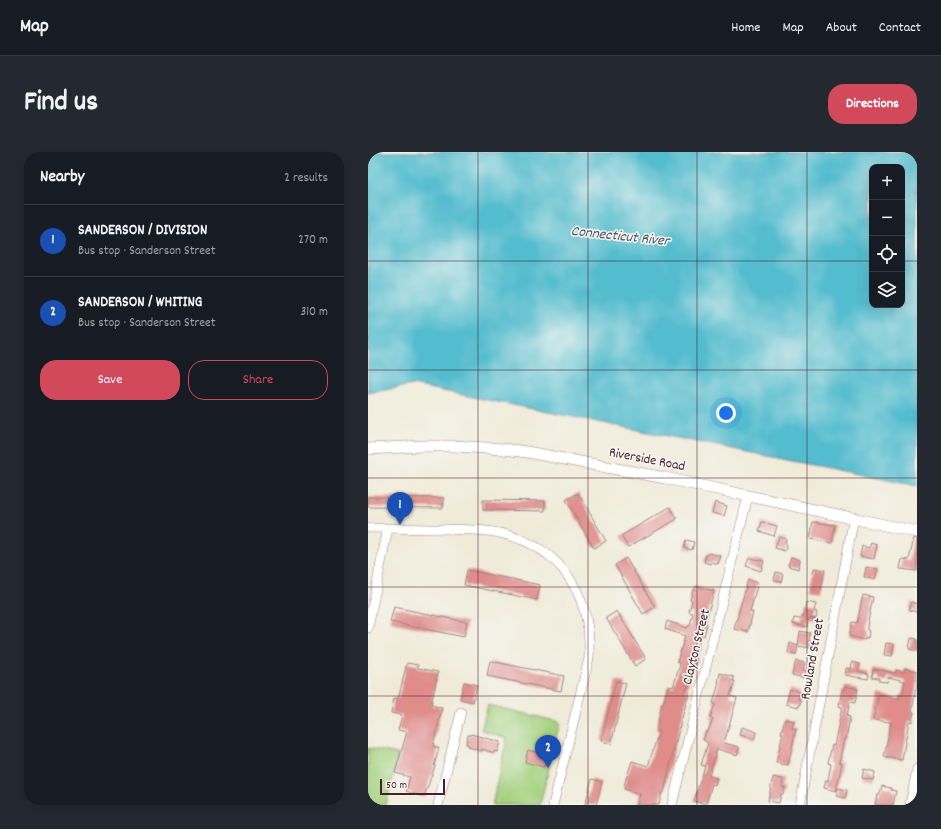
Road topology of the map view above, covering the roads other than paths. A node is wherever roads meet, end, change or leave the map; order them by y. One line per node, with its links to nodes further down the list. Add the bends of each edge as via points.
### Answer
1 (368, 449): 2 (street, Riverside Road, via 454,446 527,452)
2 (748, 496): 3 (street, Riverside Road); 12 (street, Clayton Street)
3 (854, 517): 6 (street, Riverside Road); 13 (street, Rowland Street)
4 (368, 528): 5 (street)
5 (388, 528): 7 (street); 11 (street, via 488,531 506,534 544,552 557,562 572,582 588,622 589,658)
6 (917, 532)
7 (368, 628)
8 (461, 712): 10 (street)
9 (917, 769): 14 (street)
10 (438, 805)
11 (553, 805)
12 (672, 805)
13 (800, 805)
14 (910, 805)

